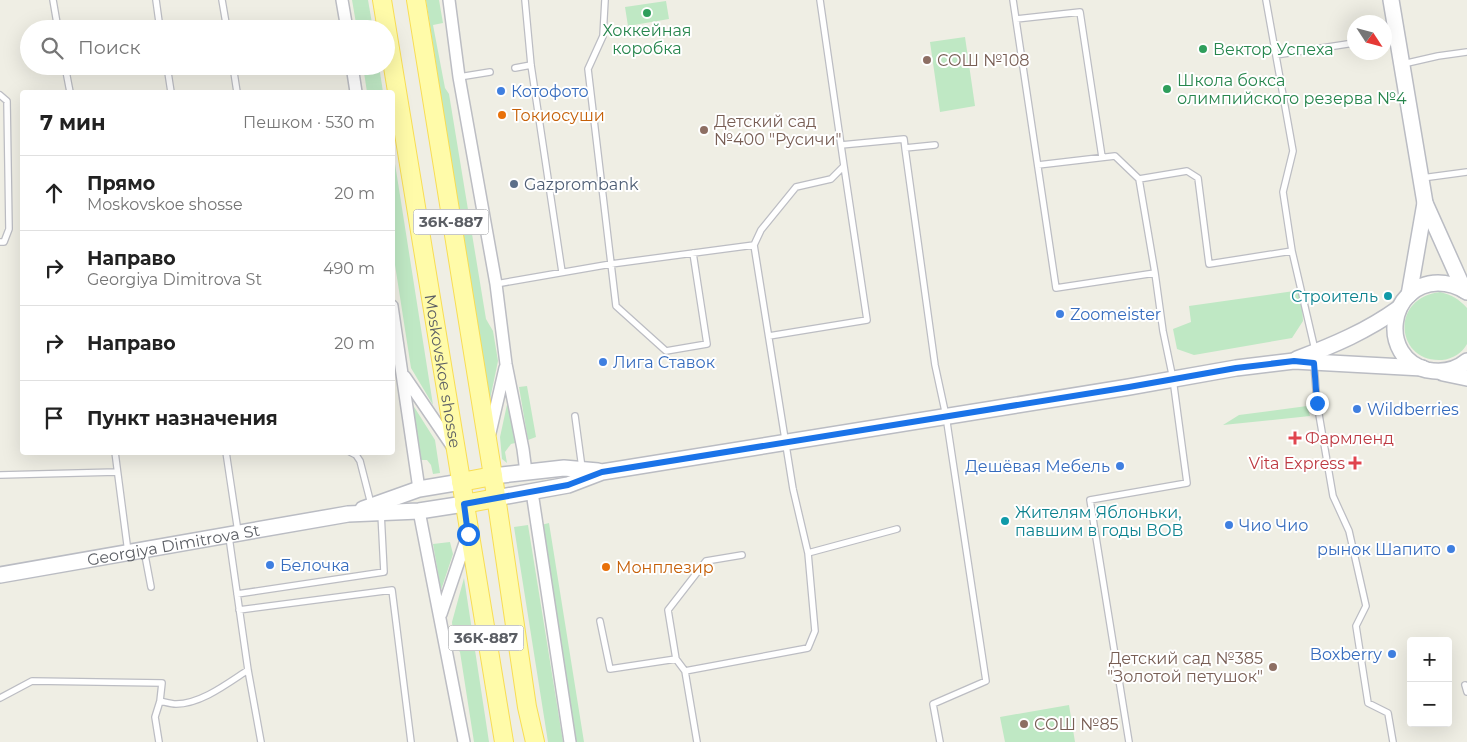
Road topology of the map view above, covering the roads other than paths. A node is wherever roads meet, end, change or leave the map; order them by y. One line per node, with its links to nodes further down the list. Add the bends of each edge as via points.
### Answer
1 (53, 0): 16 (lane)
2 (156, 0): 17 (lane)
3 (222, 0): 18 (lane)
4 (342, 0): 19 (street)
5 (382, 0): 20 (main road, Moskovskoe shosse / 36К-887)
6 (416, 0): 74 (main road, Moskovskoe shosse / 36К-887)
7 (449, 0): 34 (street)
8 (525, 0): 25 (lane)
9 (605, 0): 54 (lane, via 604,36 588,69)
10 (820, 0): 41 (lane)
11 (1013, 0): 15 (lane)
12 (1266, 0): 24 (lane)
13 (1391, 0): 14 (main road)
14 (1391, 15)
15 (1016, 19): 43 (lane, via 1080,12); 44 (lane)
16 (56, 20)
17 (159, 20)
18 (225, 20)
19 (345, 20)
20 (385, 20)
21 (1392, 42): 26 (main road)
22 (1347, 44): 24 (lane)
23 (1467, 52): 26 (lane)
24 (1276, 55): 52 (lane, via 1293,151 1283,192)
25 (532, 64): 27 (lane); 55 (lane)
26 (1402, 64): 47 (main road)
27 (515, 68)
28 (490, 72): 34 (lane)
29 (67, 75): 35 (lane)
30 (168, 75): 36 (lane)
31 (234, 75): 37 (lane)
32 (353, 75): 38 (street)
33 (395, 75): 75 (main road, Moskovskoe shosse / 36К-887)
34 (459, 77): 57 (street)
35 (70, 90)
36 (171, 90)
37 (237, 90)
38 (356, 90)
39 (0, 95): 50 (lane, via 6,101 9,229 4,242)
40 (936, 144): 42 (lane)
41 (841, 145): 42 (lane, via 904,139); 45 (lane)
42 (905, 148): 72 (lane, via 935,365)
43 (1102, 157): 44 (lane); 48 (lane, via 1115,156)
44 (1038, 165): 56 (lane, via 1056,288)
45 (844, 166): 51 (lane, via 831,179 796,186 761,230); 62 (lane, via 866,320)
46 (1467, 172): 47 (lane)
47 (1421, 178): 49 (main road)
48 (1139, 179): 52 (lane, via 1187,171 1198,178 1209,264); 56 (lane)
49 (1425, 203): 58 (main road); 59 (main road)
50 (0, 242)
51 (754, 245): 53 (lane); 62 (lane)
52 (1292, 251): 63 (lane)
53 (693, 253): 54 (lane); 54 (lane, via 707,344 666,351 616,306)
54 (612, 264): 55 (lane)
55 (562, 272): 57 (lane)
56 (1155, 273): 70 (lane)
57 (496, 284): 65 (street)
58 (1466, 291): 59 (main road, via 1448,283 1435,283 1421,286)
59 (1408, 295): 60 (main road)
60 (1399, 308): 63 (main road, Georgiya Dimitrova St, via 1377,324); 66 (main road, via 1395,326 1398,343 1404,355)
61 (395, 324): 68 (street)
62 (769, 336): 73 (lane)
63 (1314, 358): 66 (main road, Georgiya Dimitrova St); 70 (main road, Georgiya Dimitrova St); 122 (lane, via 1317,403 1333,496 1349,531 1366,606 1356,626 1368,703 1388,713)
64 (1467, 362): 67 (main road)
65 (506, 364): 74 (street); 81 (street)
66 (1422, 368): 67 (main road, Georgiya Dimitrova St)
67 (1439, 372): 69 (main road)
68 (403, 373): 75 (street); 86 (street)
69 (1467, 378)
70 (1173, 379): 72 (main road, Georgiya Dimitrova St); 121 (lane, via 1187,483 1090,500)
71 (575, 416): 79 (lane)
72 (946, 416): 73 (main road, Georgiya Dimitrova St); 120 (lane, via 986,680 933,704)
73 (787, 442): 82 (main road, Georgiya Dimitrova St); 97 (lane, via 793,489)
74 (487, 443): 84 (main road, Moskovskoe shosse / 36К-887)
75 (456, 451): 85 (main road, Moskovskoe shosse / 36К-887)
76 (115, 455): 80 (lane)
77 (226, 455): 93 (lane)
78 (354, 455): 90 (lane, via 360,461)
79 (582, 470): 81 (main road, Georgiya Dimitrova St, via 564,468); 82 (main road, Georgiya Dimitrova St)
80 (117, 472): 83 (lane); 96 (lane)
81 (526, 472): 84 (main road, Georgiya Dimitrova St)
82 (602, 472): 87 (main road, Georgiya Dimitrova St, via 568,485)
83 (0, 475)
84 (493, 476): 85 (main road, Georgiya Dimitrova St); 88 (main road, Moskovskoe shosse / 36К-887)
85 (460, 482): 86 (main road, Georgiya Dimitrova St); 89 (main road, Moskovskoe shosse / 36К-887)
86 (419, 489): 90 (main road, Georgiya Dimitrova St)
87 (532, 492): 88 (main road, Georgiya Dimitrova St); 118 (street)
88 (496, 498): 89 (main road, Georgiya Dimitrova St); 117 (main road, Moskovskoe shosse / 36К-887)
89 (464, 504): 91 (main road, Georgiya Dimitrova St); 94 (main road, Moskovskoe shosse / 36К-887)
90 (376, 509): 91 (main road, Georgiya Dimitrova St); 93 (main road, Georgiya Dimitrova St); 101 (lane, via 384,572)
91 (419, 511): 103 (street)
92 (897, 529): 97 (lane)
93 (233, 534): 95 (main road, Georgiya Dimitrova St); 101 (lane)
94 (468, 534): 103 (street); 116 (main road, Moskovskoe shosse / 36К-887)
95 (144, 550): 96 (main road, Georgiya Dimitrova St); 100 (lane)
96 (128, 553): 99 (main road, Georgiya Dimitrova St)
97 (808, 553): 107 (lane, via 815,631 808,648)
98 (742, 555): 105 (lane, via 706,561 668,610)
99 (0, 575)
100 (151, 587)
101 (237, 594): 102 (lane)
102 (239, 610): 106 (lane); 114 (lane, via 392,590)
103 (441, 615): 115 (street)
104 (600, 621): 105 (lane, via 610,670)
105 (676, 659): 107 (lane)
106 (248, 670): 111 (lane, via 216,691 191,701 176,704); 113 (lane)
107 (685, 671): 119 (lane)
108 (1465, 685): 109 (lane)
109 (1467, 692)
110 (0, 698): 111 (lane, via 32,681 162,683)
111 (160, 701): 112 (lane, via 155,717)
112 (159, 742)
113 (261, 742)
114 (411, 742)
115 (464, 742)
116 (504, 742)
117 (535, 742)
118 (570, 742)
119 (697, 742)
120 (940, 742)
121 (1129, 742)
122 (1393, 742)

